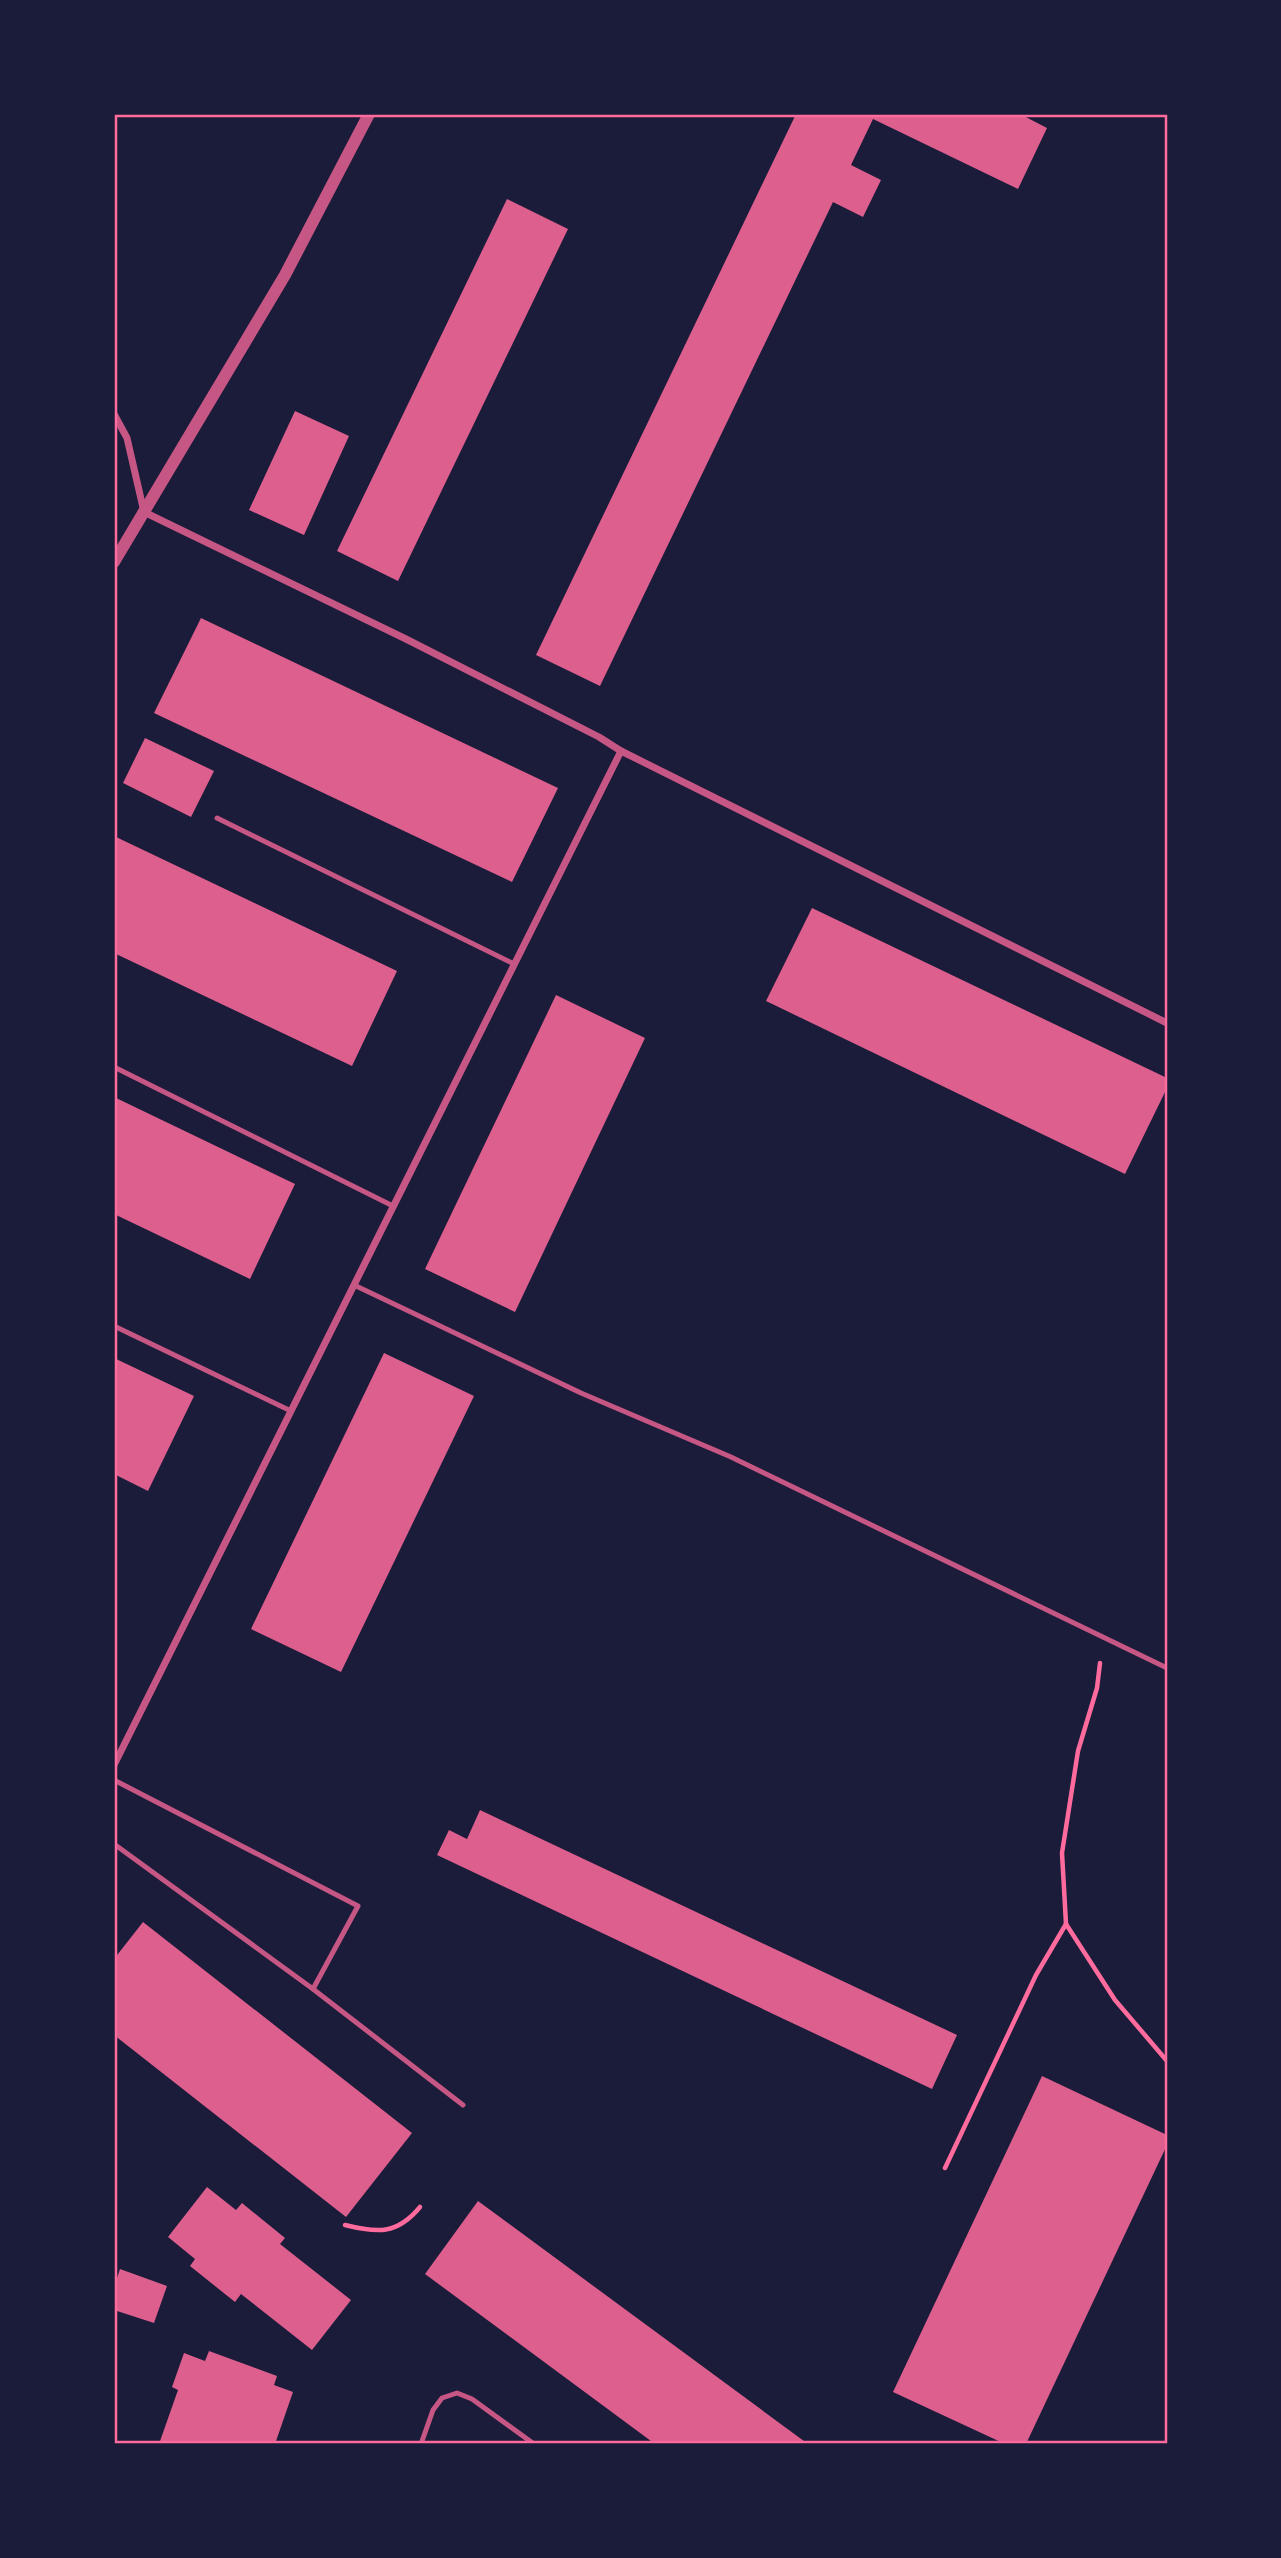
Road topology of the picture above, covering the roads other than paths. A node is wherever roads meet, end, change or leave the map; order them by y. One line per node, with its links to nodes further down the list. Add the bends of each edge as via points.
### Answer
1 (369, 114): 3 (street, via 285,275)
2 (114, 414): 3 (street, via 127,438)
3 (144, 512): 4 (street); 5 (street, via 418,645)
4 (114, 562)
5 (621, 751): 7 (street); 8 (street)
6 (217, 818): 7 (lane)
7 (514, 964): 10 (street)
8 (1167, 1023)
9 (114, 1067): 10 (lane)
10 (393, 1206): 11 (street)
11 (354, 1285): 13 (street); 14 (lane, via 581,1393 731,1457)
12 (114, 1326): 13 (lane)
13 (291, 1411): 15 (street)
14 (1167, 1668)
15 (114, 1765)
16 (114, 1780): 18 (lane, via 358,1906)
17 (114, 1844): 18 (lane)
18 (313, 1989): 19 (lane)
19 (463, 2105)
20 (421, 2444): 21 (lane, via 442,2398 457,2393)
21 (534, 2444)

